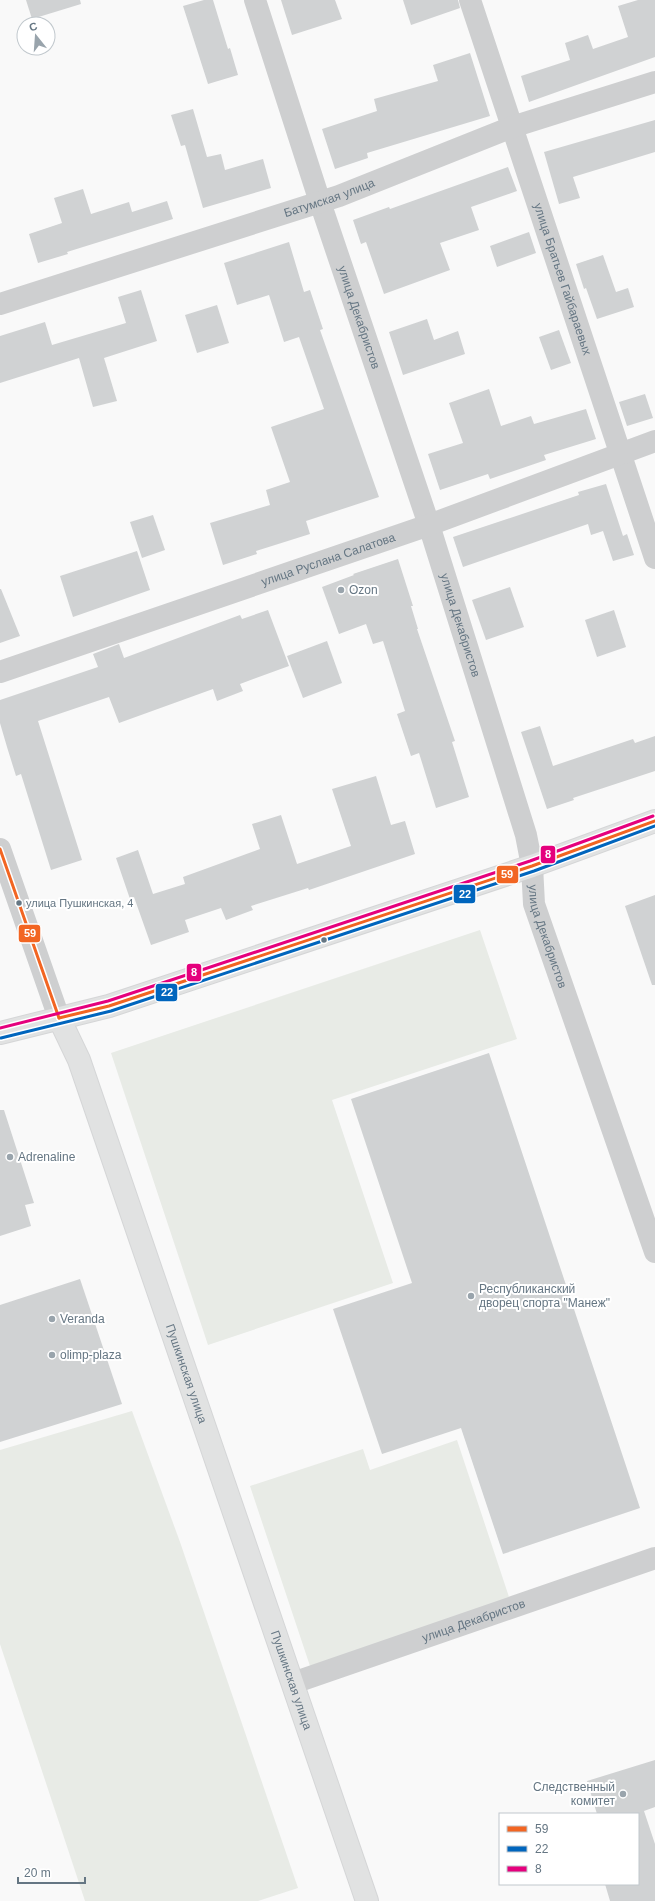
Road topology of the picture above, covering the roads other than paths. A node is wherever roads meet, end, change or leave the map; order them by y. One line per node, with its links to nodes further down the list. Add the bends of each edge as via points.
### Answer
1 (255, 0): 5 (street, улица Декабристов)
2 (470, 0): 4 (street, улица Братьев Гайбараевых)
3 (655, 82): 4 (street, Батумская улица)
4 (512, 127): 5 (street, Батумская улица); 8 (street, улица Братьев Гайбараевых)
5 (320, 202): 6 (street, Батумская улица); 9 (street, улица Декабристов)
6 (0, 304)
7 (655, 441): 8 (street, улица Руслана Салатова)
8 (619, 454): 9 (street, улица Руслана Салатова); 10 (street, улица Братьев Гайбараевых)
9 (429, 525): 11 (street, улица Руслана Салатова); 14 (street, улица Декабристов, via 526,835)
10 (655, 558)
11 (0, 672)
12 (655, 821): 14 (main road)
13 (0, 849): 15 (street, Пушкинская улица)
14 (532, 866): 15 (main road, via 110,1006); 17 (street, улица Декабристов, via 534,904)
15 (59, 1018): 16 (main road); 19 (main road, Пушкинская улица, via 78,1060)
16 (0, 1033)
17 (655, 1252)
18 (655, 1558): 19 (street, улица Декабристов)
19 (293, 1683): 20 (main road, Пушкинская улица)
20 (367, 1901)

